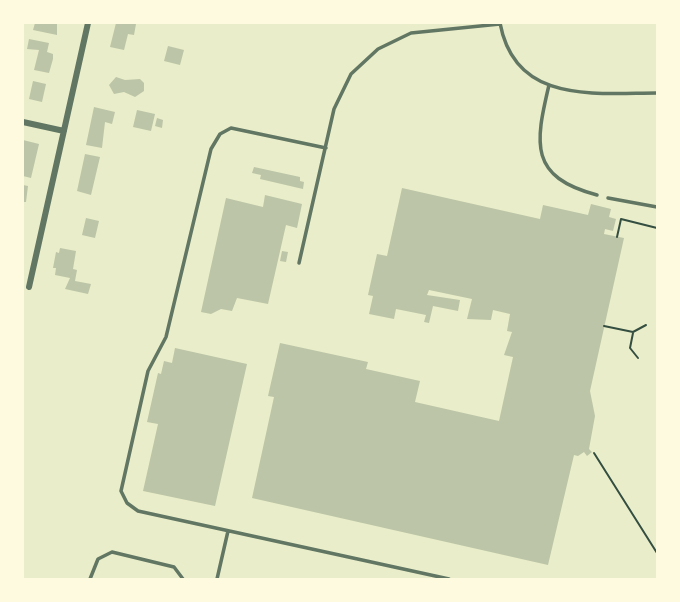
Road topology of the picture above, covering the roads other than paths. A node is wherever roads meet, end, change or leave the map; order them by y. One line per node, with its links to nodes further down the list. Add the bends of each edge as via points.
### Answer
1 (88, 23): 6 (street)
2 (500, 24): 3 (lane, via 514,63); 7 (lane, via 411,33 378,49 351,74 334,109)
3 (550, 85): 4 (lane, via 594,93); 8 (lane, via 541,121 542,157 561,183)
4 (657, 93)
5 (23, 122): 6 (street)
6 (64, 131): 12 (street)
7 (326, 148): 11 (lane); 13 (lane, via 231,128 220,134 206,164 166,337 148,371 121,491 138,511)
8 (597, 195)
9 (608, 198): 10 (lane)
10 (657, 207)
11 (299, 263)
12 (29, 287)
13 (228, 531): 16 (lane); 17 (lane)
14 (90, 579): 15 (lane, via 98,559 111,552 174,567)
15 (183, 579)
16 (217, 579)
17 (449, 579)

